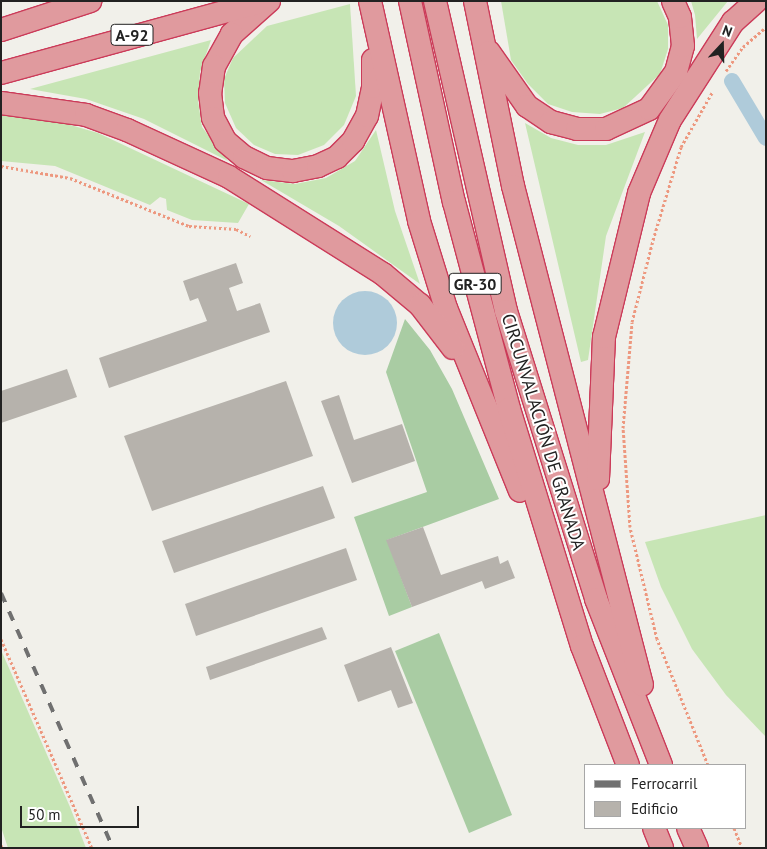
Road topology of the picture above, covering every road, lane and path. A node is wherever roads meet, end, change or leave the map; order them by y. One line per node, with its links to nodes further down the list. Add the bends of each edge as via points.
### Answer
1 (90, 1): 12 (highway)
2 (264, 1): 14 (highway, A-92)
3 (268, 1): 10 (highway, via 220,49 210,93 213,118 225,141 267,168 293,171 318,166 337,157 353,141 367,116 373,87)
4 (370, 1): 10 (highway)
5 (410, 1): 22 (highway, CIRCUNVALACIÓN DE GRANADA / GR-30, via 430,101 482,311)
6 (435, 1): 24 (highway, CIRCUNVALACIÓN DE GRANADA / GR-30, via 506,311 575,536)
7 (475, 1): 13 (highway)
8 (674, 1): 13 (highway, via 680,17 683,46 676,72 649,109 606,129 577,129 551,122 528,106)
9 (756, 1): 21 (highway, via 733,22 670,120 639,193 604,337)
10 (375, 27): 20 (highway, via 419,221 446,308)
11 (766, 27): 15 (path, via 743,47)
12 (1, 30)
13 (482, 41): 21 (highway, via 513,186)
14 (1, 73)
15 (720, 79)
16 (715, 87): 27 (path, via 681,147 653,240 632,322 623,428 630,527 657,638)
17 (1, 103): 20 (highway, via 56,108 127,130 229,177 284,208 384,274 420,305)
18 (1, 166): 19 (path, via 70,178 189,226 236,229)
19 (250, 236)
20 (478, 388): 22 (highway, via 536,535)
21 (597, 505): 24 (highway, via 642,687)
22 (557, 562): 25 (highway, CIRCUNVALACIÓN DE GRANADA / GR-30, via 582,646)
23 (1, 639): 31 (path)
24 (641, 719): 26 (highway, CIRCUNVALACIÓN DE GRANADA / GR-30)
25 (628, 764)
26 (661, 764)
27 (708, 764)
28 (654, 829): 32 (highway)
29 (688, 829): 33 (highway)
30 (734, 829): 34 (path)
31 (92, 848)
32 (662, 848)
33 (697, 848)
34 (742, 848)

